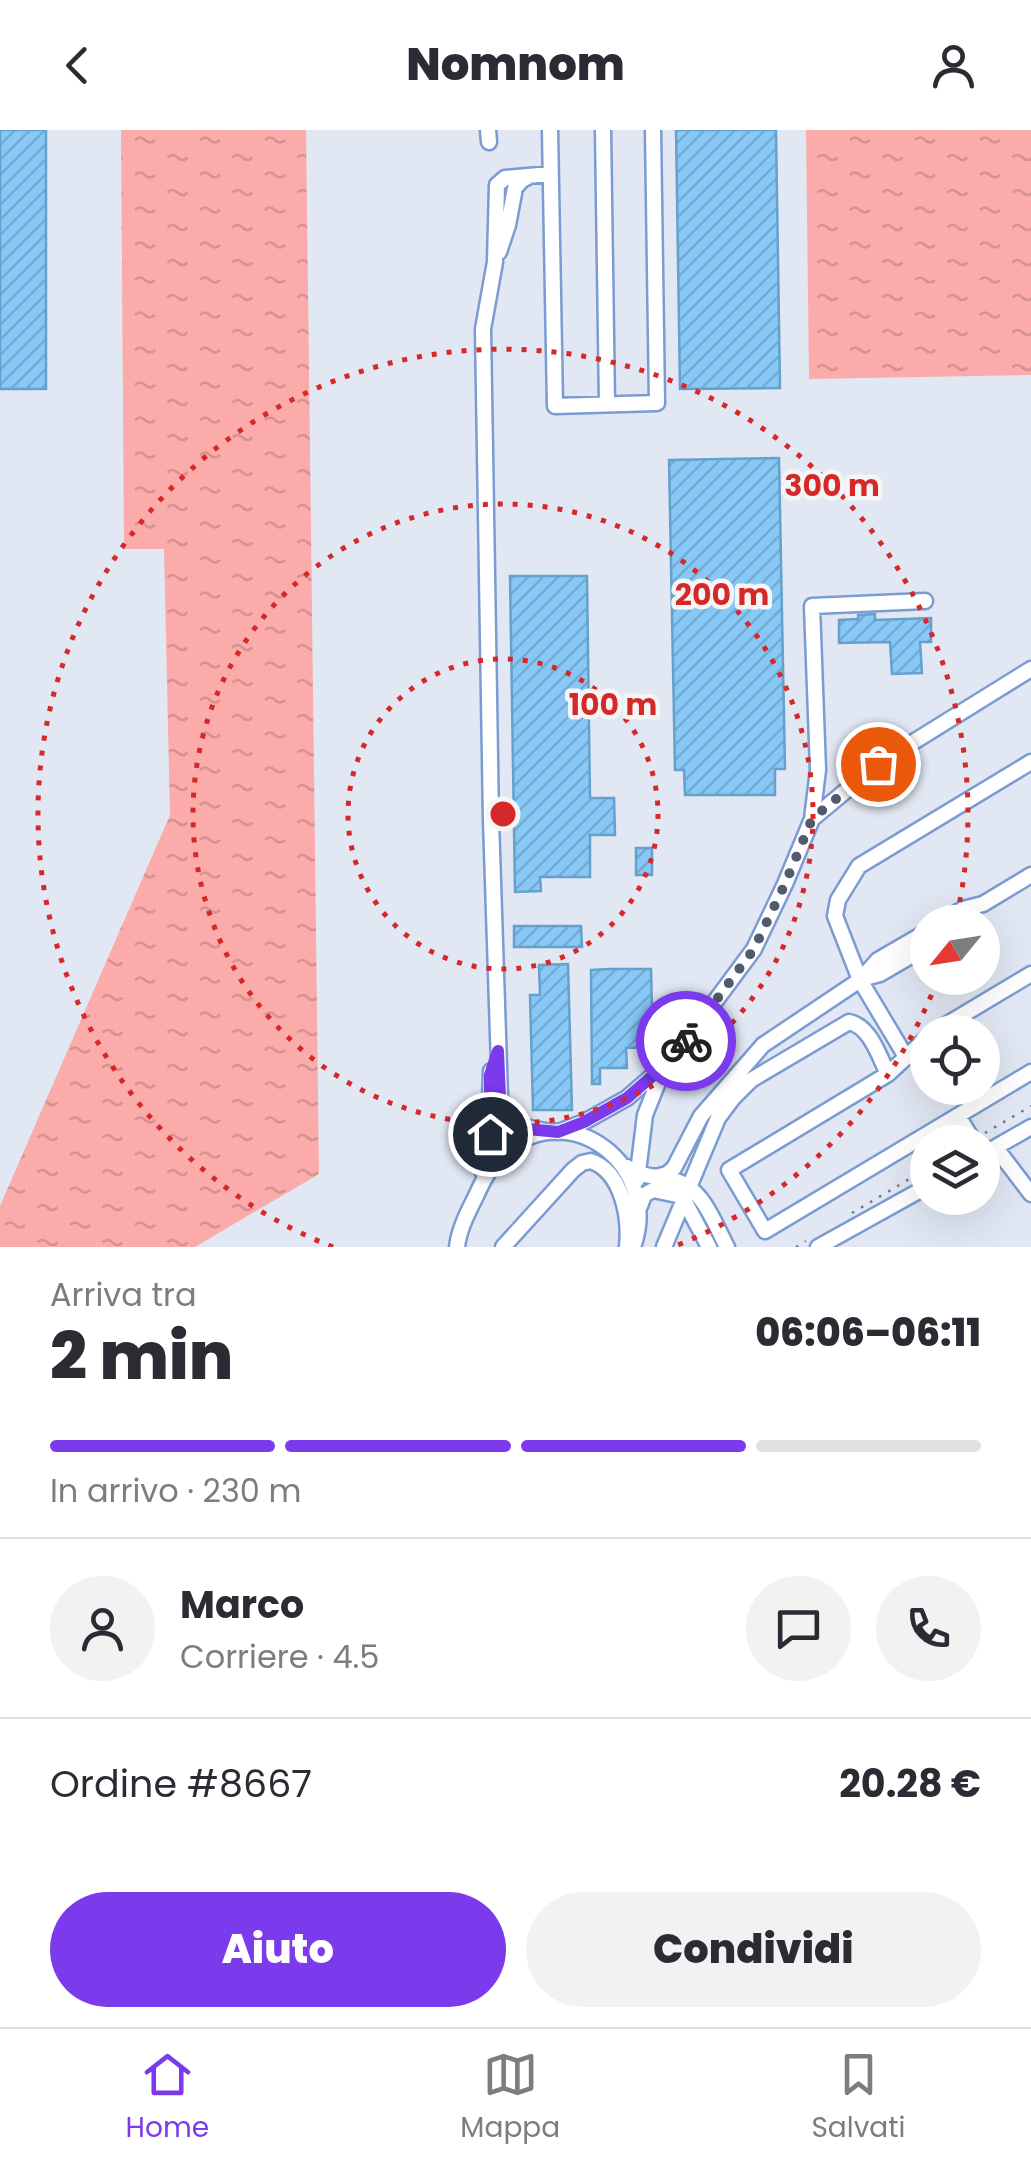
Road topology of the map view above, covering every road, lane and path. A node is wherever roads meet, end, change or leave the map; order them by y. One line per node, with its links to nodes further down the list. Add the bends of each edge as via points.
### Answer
1 (550, 130): 4 (street)
2 (604, 130): 5 (street)
3 (653, 130): 5 (street, via 656,403)
4 (550, 174): 5 (street, via 554,406); 18 (street, via 505,178 496,185 484,329)
5 (607, 404)
6 (925, 601): 9 (street, via 812,606 818,770)
7 (1031, 670): 9 (street, via 878,764)
8 (1031, 762): 16 (street, via 852,874 835,916)
9 (812, 819): 21 (street, via 754,949)
10 (1031, 875): 11 (street)
11 (982, 904): 12 (street)
12 (978, 905)
13 (910, 941): 16 (street)
14 (910, 956): 16 (street)
15 (1031, 974): 17 (street)
16 (860, 980): 20 (street); 34 (street, via 764,1045 701,1116 671,1172)
17 (962, 1015)
18 (498, 1051): 29 (street, via 507,1112 521,1126); 36 (street)
19 (910, 1053): 20 (street)
20 (906, 1057): 23 (street)
21 (665, 1065): 29 (street, via 627,1098); 33 (street, via 645,1115)
22 (1031, 1072): 25 (street)
23 (888, 1074): 25 (street, via 729,1170 765,1231); 38 (street, via 864,1029 845,1023 741,1089 718,1118)
24 (1031, 1106): 27 (path)
25 (958, 1116): 26 (street)
26 (967, 1125)
27 (1000, 1125)
28 (1031, 1127): 30 (street)
29 (556, 1132): 31 (street, via 591,1140); 36 (street, via 513,1146)
30 (1000, 1145)
31 (619, 1160): 33 (street); 37 (street)
32 (1000, 1163): 39 (street)
33 (637, 1174): 34 (street); 37 (street)
34 (656, 1177): 38 (street, via 678,1181)
35 (910, 1179): 42 (path)
36 (481, 1185): 44 (street)
37 (636, 1190): 41 (street)
38 (687, 1193): 41 (street, via 653,1190 642,1198); 47 (street); 48 (street); 49 (street, via 700,1198)
39 (1031, 1194)
40 (910, 1195): 43 (street)
41 (640, 1211): 46 (street)
42 (845, 1217)
43 (815, 1242): 50 (path)
44 (456, 1245)
45 (503, 1247): 46 (street, via 573,1170 590,1161 606,1170 618,1190)
46 (630, 1247)
47 (664, 1247)
48 (709, 1247)
49 (728, 1247)
50 (796, 1247)

